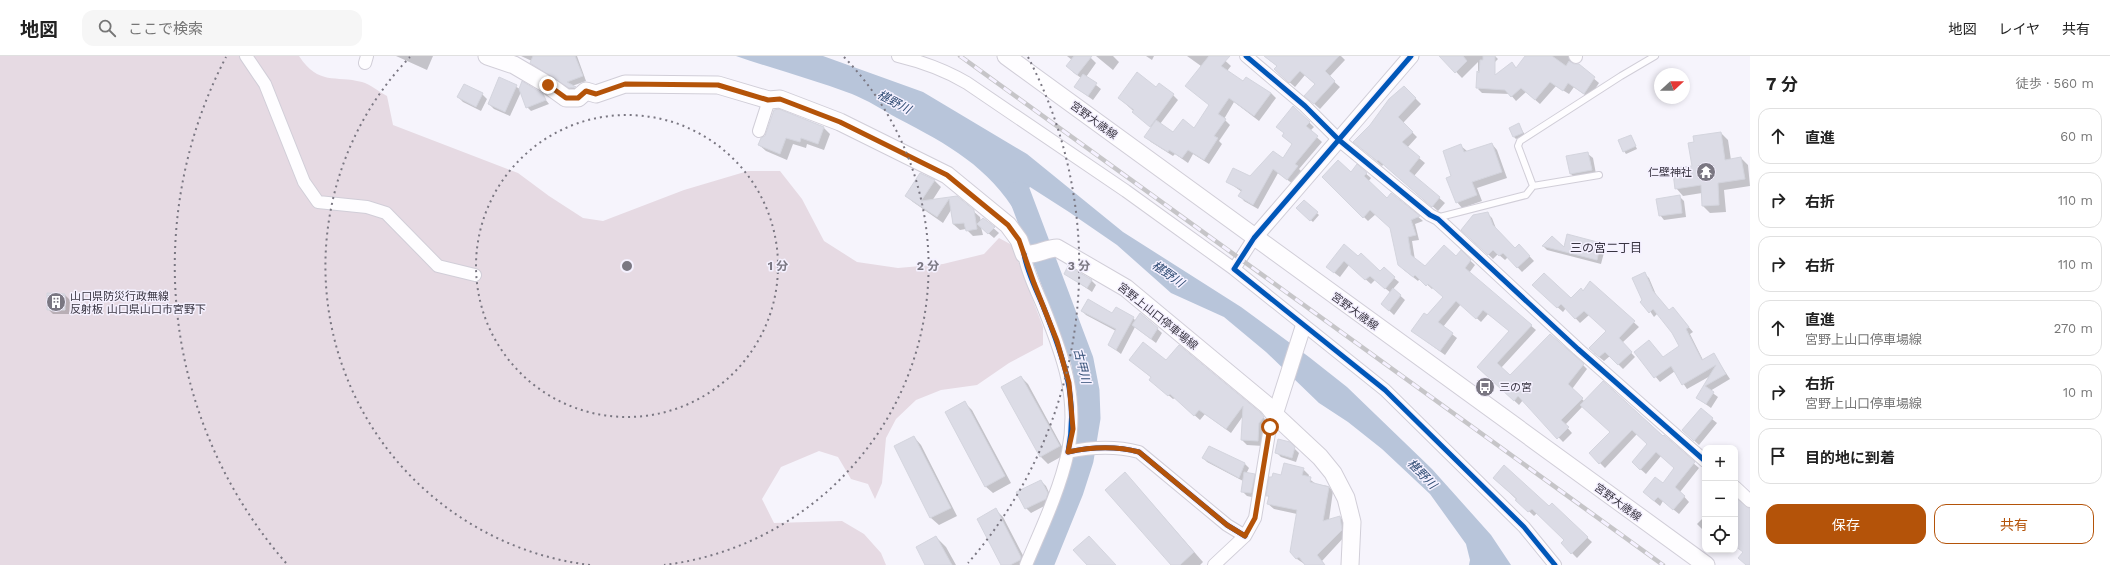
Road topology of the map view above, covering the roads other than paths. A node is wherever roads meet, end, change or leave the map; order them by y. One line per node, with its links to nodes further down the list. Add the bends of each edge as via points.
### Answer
1 (246, 56): 17 (street, via 265,84 304,182 318,202 367,207 386,213 438,266)
2 (487, 56): 8 (main road, via 514,65 566,98 578,98 586,91 596,94 625,84 718,85)
3 (898, 56): 16 (street, via 934,66 967,83 1114,182)
4 (1006, 56): 14 (main road, 宮野大歳線)
5 (1246, 56): 10 (street, via 1305,106)
6 (1411, 56): 10 (street)
7 (1655, 56): 12 (lane, via 1520,141 1518,146)
8 (768, 100): 9 (street); 15 (main road, via 780,99 840,122 947,175 1008,225)
9 (759, 131)
10 (1339, 140): 13 (street); 14 (street)
11 (1599, 175): 12 (lane)
12 (1533, 186): 13 (lane, via 1526,195)
13 (1436, 218): 21 (street)
14 (1254, 238): 16 (street); 29 (main road, 宮野大歳線)
15 (1027, 254): 19 (main road, 宮野上山口停車場線, via 1050,248 1066,251 1126,288); 20 (street, via 1034,283 1057,341 1069,383 1073,429)
16 (1234, 269): 18 (street)
17 (475, 275)
18 (1302, 330): 19 (street); 28 (street, via 1318,335 1385,390 1524,528)
19 (1276, 411): 24 (street, via 1270,427 1255,518); 27 (main road, 宮野上山口停車場線, via 1334,472 1346,498 1352,522)
20 (1071, 452): 24 (street, via 1124,448 1139,452 1227,525); 25 (street, via 1050,514)
21 (1702, 458)
22 (1738, 490): 23 (street)
23 (1750, 501)
24 (1245, 536): 26 (street)
25 (1026, 565)
26 (1214, 565)
27 (1350, 565)
28 (1555, 565)
29 (1706, 565)

